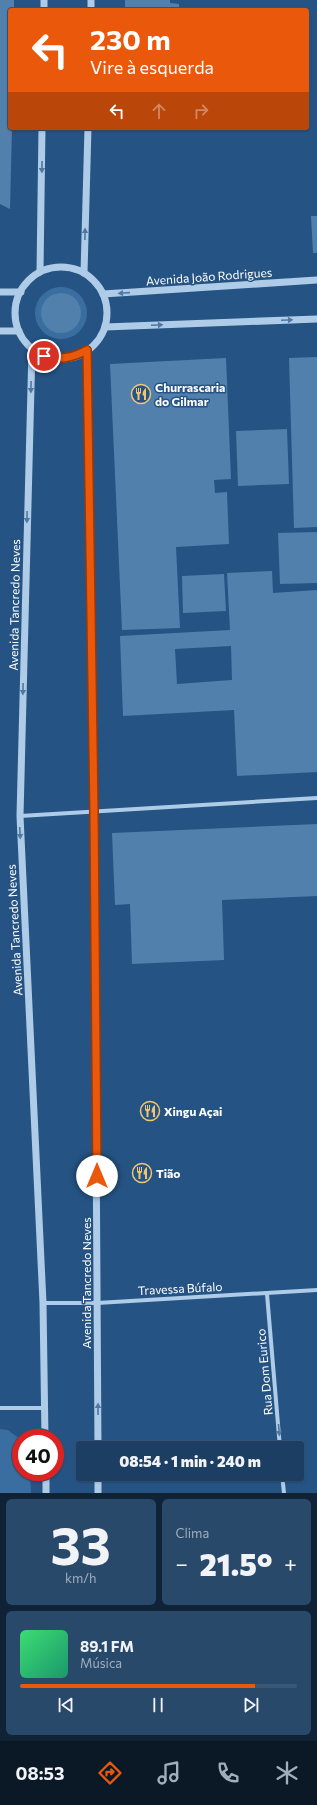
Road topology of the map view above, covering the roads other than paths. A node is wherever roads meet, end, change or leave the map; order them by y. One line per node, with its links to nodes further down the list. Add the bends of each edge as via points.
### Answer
1 (42, 130): 3 (street, one-way to 3)
2 (88, 130): 4 (street, one-way to 2)
3 (40, 272): 4 (street, via 70,268); 7 (street)
4 (84, 274): 8 (street, via 95,282)
5 (317, 280): 8 (street, Avenida João Rodrigues, one-way to 8)
6 (0, 292): 7 (street)
7 (21, 292): 12 (street, via 15,309)
8 (103, 294): 10 (street, via 107,310)
9 (317, 319): 10 (street, one-way to 9)
10 (104, 327): 14 (street, via 98,340)
11 (0, 331): 12 (street)
12 (19, 331): 13 (street, via 24,341)
13 (32, 348): 14 (street, via 44,356 59,359 74,357); 17 (street, Avenida Tancredo Neves, one-way to 17)
14 (87, 350): 16 (street, Avenida Tancredo Neves)
15 (317, 798): 16 (street)
16 (94, 812): 17 (street); 21 (street, Avenida Tancredo Neves)
17 (20, 816): 20 (street, Avenida Tancredo Neves, one-way to 20)
18 (317, 1290): 19 (street, Travessa Búfalo)
19 (267, 1294): 21 (street, Travessa Búfalo); 26 (street, Rua Dom Eurico, one-way to 26)
20 (43, 1303): 21 (street, Travessa Búfalo); 23 (street, Avenida Tancredo Neves)
21 (98, 1303): 25 (street, Avenida Tancredo Neves, one-way to 21)
22 (0, 1408): 23 (street)
23 (45, 1408): 24 (street, Avenida Tancredo Neves)
24 (45, 1429)
25 (98, 1441)
26 (279, 1441)
27 (46, 1481): 30 (street)
28 (98, 1481): 31 (street)
29 (283, 1481): 32 (street)
30 (46, 1493)
31 (98, 1493)
32 (284, 1493)

